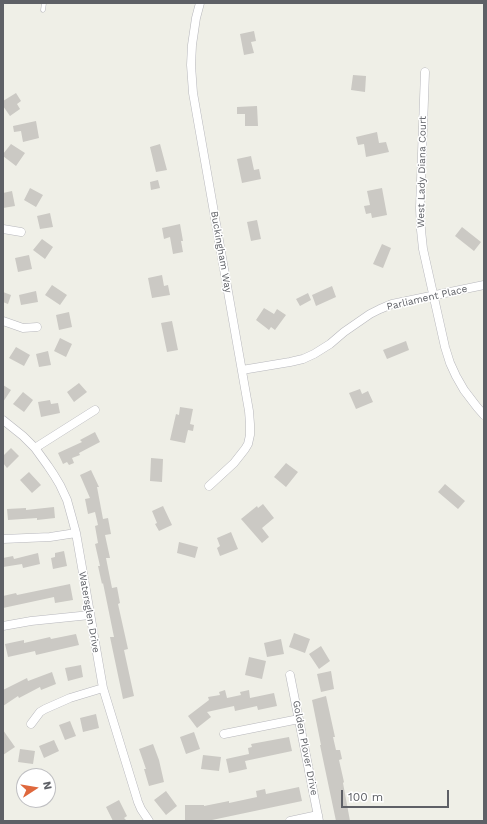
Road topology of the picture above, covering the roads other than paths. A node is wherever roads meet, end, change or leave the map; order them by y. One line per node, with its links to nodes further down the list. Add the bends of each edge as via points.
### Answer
1 (44, 3): 3 (lane)
2 (200, 3): 11 (street, Buckingham Way, via 192,45 193,93)
3 (43, 10)
4 (425, 72): 8 (street, West Lady Diana Court, via 420,218 423,249)
5 (3, 229): 6 (street)
6 (22, 232)
7 (484, 285): 8 (street, Parliament Place)
8 (434, 295): 11 (street, Parliament Place, via 380,308 330,344 303,359); 13 (street, West Lady Diana Court, via 450,363 464,390)
9 (3, 321): 10 (street, via 22,328)
10 (37, 327)
11 (242, 370): 16 (street, Buckingham Way, via 250,418 248,444 241,456)
12 (94, 410): 15 (street)
13 (484, 415)
14 (4, 422): 15 (street, Watersglen Drive)
15 (35, 448): 17 (street, Watersglen Drive, via 60,485)
16 (209, 486)
17 (76, 533): 18 (street); 19 (street, Watersglen Drive)
18 (3, 539)
19 (90, 616): 20 (street); 22 (street, Watersglen Drive)
20 (3, 626)
21 (290, 675): 23 (street, Golden Plover Drive)
22 (103, 688): 24 (street, via 45,709); 27 (street, Watersglen Drive, via 138,802)
23 (299, 718): 25 (street); 26 (street, Golden Plover Drive)
24 (32, 724)
25 (224, 734)
26 (319, 818): 28 (street)
27 (149, 821)
28 (290, 821)

